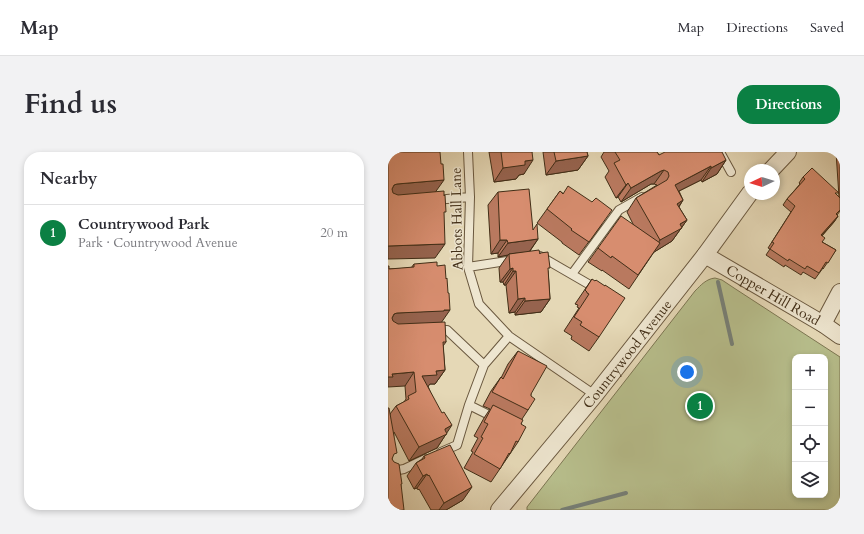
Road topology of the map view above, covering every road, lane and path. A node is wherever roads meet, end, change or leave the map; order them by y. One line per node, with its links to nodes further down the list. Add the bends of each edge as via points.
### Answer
1 (468, 152): 7 (lane, Abbots Hall Lane)
2 (720, 152): 5 (lane)
3 (788, 152): 4 (street)
4 (777, 164)
5 (731, 172)
6 (649, 193): 14 (lane, via 619,210)
7 (470, 197): 8 (lane); 13 (lane, Abbots Hall Lane)
8 (425, 200)
9 (745, 200): 10 (street, Countrywood Avenue)
10 (705, 255): 17 (street, Copper Hill Road); 22 (street, Countrywood Avenue)
11 (533, 257): 14 (lane, via 541,256)
12 (519, 259): 13 (lane)
13 (468, 267): 19 (lane, Abbots Hall Lane, via 479,304)
14 (572, 274): 15 (lane)
15 (603, 292)
16 (840, 292): 17 (street)
17 (823, 324): 20 (street, Copper Hill Road)
18 (425, 331): 21 (lane, via 448,330)
19 (509, 336): 21 (lane); 22 (lane, Abbots Hall Lane)
20 (840, 336)
21 (484, 365): 23 (lane)
22 (595, 395): 26 (street, Countrywood Avenue)
23 (469, 406): 24 (lane); 25 (lane, via 457,445 404,469)
24 (502, 421)
25 (388, 472)
26 (499, 510)

